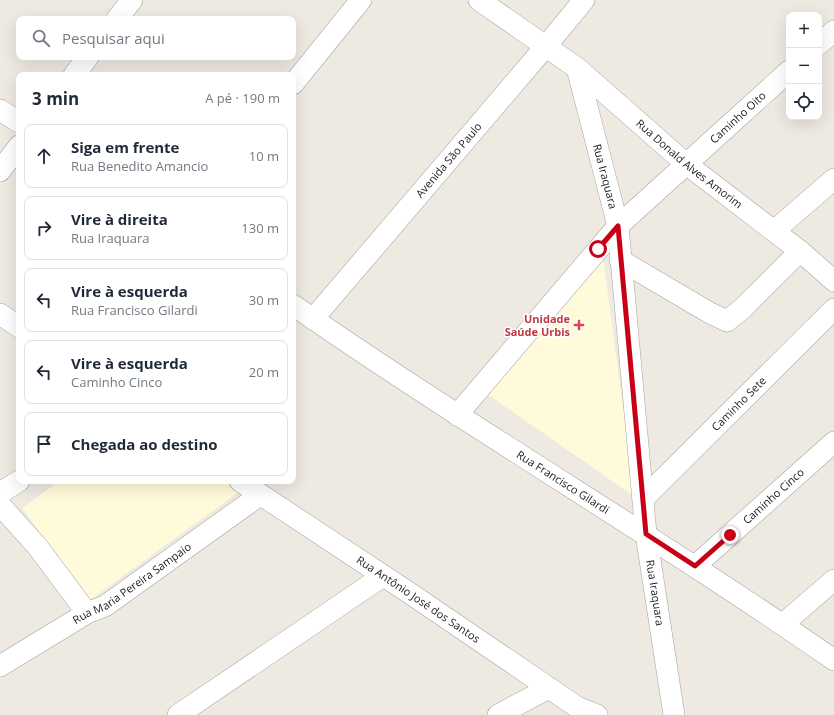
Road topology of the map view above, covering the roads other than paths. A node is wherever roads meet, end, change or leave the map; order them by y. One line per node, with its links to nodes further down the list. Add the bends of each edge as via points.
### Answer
1 (132, 0): 5 (street)
2 (361, 0): 13 (street)
3 (479, 0): 8 (street, Rua Donald Alves Amorim)
4 (584, 0): 8 (street, Avenida São Paulo)
5 (119, 16)
6 (834, 31): 7 (street)
7 (822, 41)
8 (546, 46): 10 (street, Rua Donald Alves Amorim); 28 (street, Avenida São Paulo)
9 (86, 60): 11 (street)
10 (577, 68): 17 (street, Rua Donald Alves Amorim); 20 (street, Rua Iraquara)
11 (76, 72)
12 (786, 74): 17 (street, Caminho Oito)
13 (296, 80)
14 (0, 110): 15 (street)
15 (16, 120)
16 (16, 150): 18 (street)
17 (685, 163): 20 (street, Caminho Oito); 21 (street, Rua Donald Alves Amorim)
18 (0, 171)
19 (834, 178): 21 (street)
20 (618, 226): 23 (street, Rua Iraquara); 30 (street, Caminho Oito)
21 (774, 231): 22 (street, Rua Donald Alves Amorim)
22 (800, 251): 23 (street, via 727,321); 24 (street, Rua Donald Alves Amorim)
23 (620, 260): 36 (street, Rua Iraquara)
24 (834, 281)
25 (296, 307): 28 (street, Rua Francisco Gilardi)
26 (834, 309): 36 (street, Caminho Sete)
27 (0, 314): 29 (street)
28 (313, 319): 30 (street, Rua Francisco Gilardi)
29 (16, 325)
30 (457, 415): 38 (street, Rua Francisco Gilardi)
31 (834, 442): 39 (street, Caminho Cinco)
32 (16, 483): 34 (street)
33 (244, 484): 35 (street, Rua Antônio José dos Santos)
34 (0, 493)
35 (260, 495): 40 (street, Rua Antônio José dos Santos); 42 (street, Rua Maria Pereira Sampaio, via 105,606)
36 (643, 499): 38 (street, Rua Iraquara)
37 (0, 505): 42 (street, via 37,546)
38 (646, 534): 39 (street, Rua Francisco Gilardi); 50 (street, Rua Iraquara)
39 (695, 566): 43 (street, Rua Francisco Gilardi)
40 (383, 576): 46 (street, Rua Antônio José dos Santos); 47 (street)
41 (834, 580): 43 (street)
42 (87, 613): 45 (street, Rua Maria Pereira Sampaio)
43 (783, 624): 44 (street, Rua Francisco Gilardi)
44 (834, 660)
45 (0, 666)
46 (549, 688): 48 (street); 49 (street, Rua Antônio José dos Santos, via 577,707)
47 (178, 715)
48 (498, 715)
49 (597, 715)
50 (674, 715)

